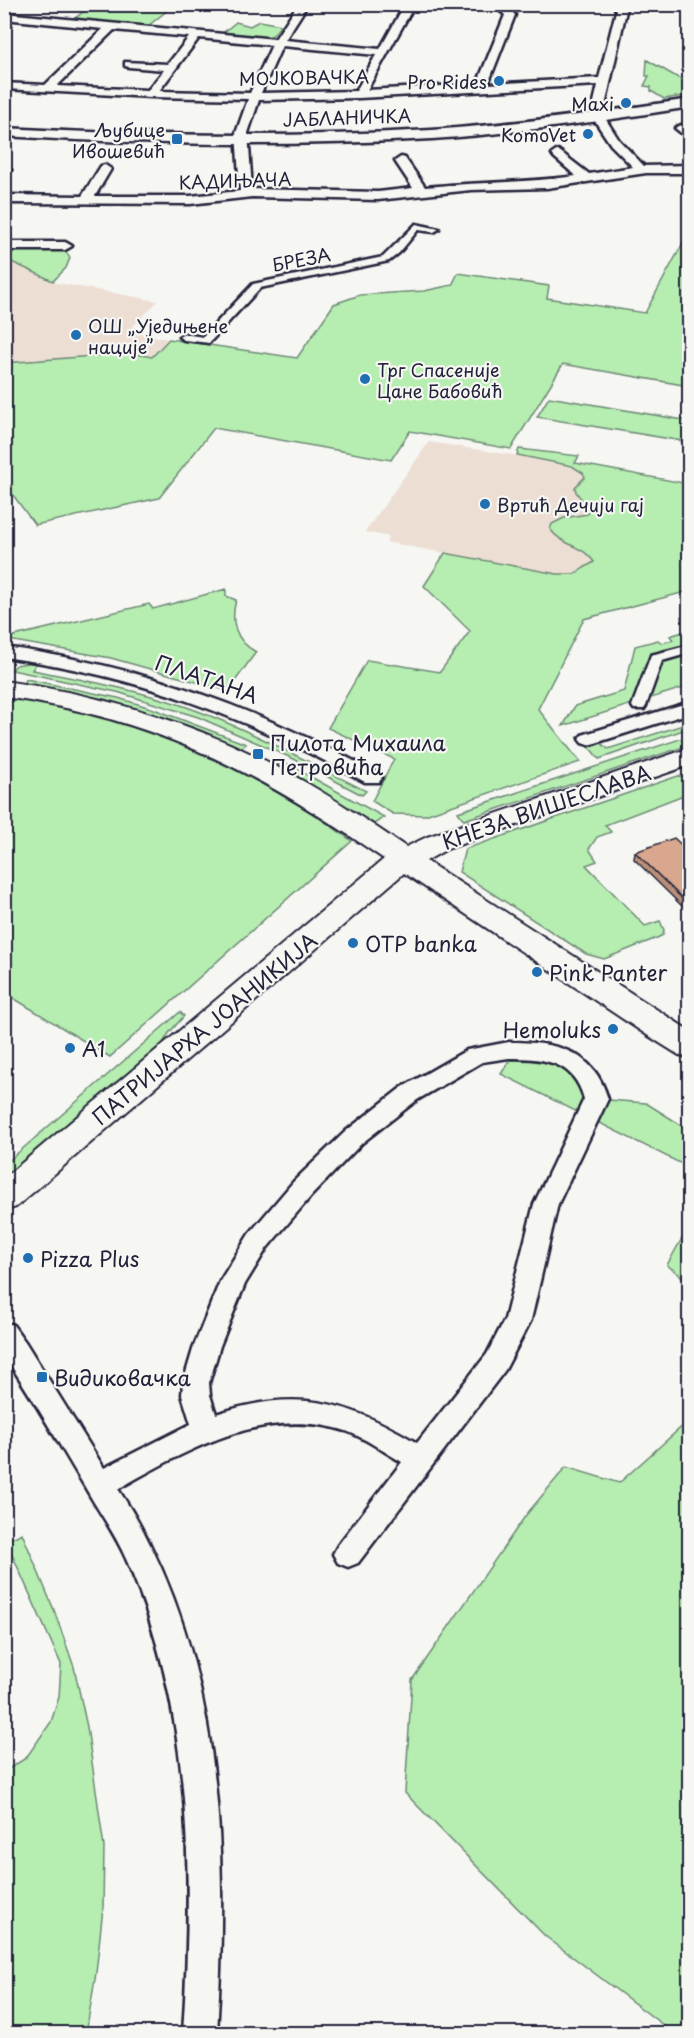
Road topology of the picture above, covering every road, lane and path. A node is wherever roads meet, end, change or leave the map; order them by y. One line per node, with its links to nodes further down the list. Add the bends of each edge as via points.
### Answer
1 (303, 4): 10 (street)
2 (410, 4): 11 (street)
3 (619, 4): 14 (street, via 621,11)
4 (497, 5): 16 (street, via 510,15)
5 (4, 16): 6 (street)
6 (27, 19): 7 (street); 8 (street)
7 (112, 27): 9 (street); 17 (street)
8 (12, 29)
9 (196, 34): 10 (street); 13 (street)
10 (278, 42): 11 (street); 20 (street)
11 (382, 52): 19 (street)
12 (129, 64): 13 (street)
13 (170, 67): 18 (street)
14 (604, 81): 16 (street, МОЈКОВАЧКА); 22 (street)
15 (4, 86): 17 (street, МОЈКОВАЧКА)
16 (481, 88): 19 (street, МОЈКОВАЧКА)
17 (47, 89): 18 (street, МОЈКОВАЧКА)
18 (151, 94): 20 (street, МОЈКОВАЧКА)
19 (359, 95): 20 (street, МОЈКОВАЧКА)
20 (254, 97): 24 (street)
21 (690, 103): 22 (street, ЈАБЛАНИЧКА)
22 (598, 117): 24 (street, ЈАБЛАНИЧКА, via 430,133); 28 (street)
23 (4, 132): 24 (street, ЈАБЛАНИЧКА)
24 (241, 140): 32 (street)
25 (558, 154): 30 (street)
26 (401, 161): 31 (street)
27 (105, 169): 34 (street)
28 (641, 169): 29 (street, КАДИЊАЧА); 30 (street, КАДИЊАЧА)
29 (690, 169)
30 (586, 178): 31 (street, КАДИЊАЧА)
31 (422, 192): 32 (street, КАДИЊАЧА, via 354,197)
32 (246, 194): 34 (street, КАДИЊАЧА, via 199,199)
33 (4, 199): 34 (street, КАДИЊАЧА)
34 (86, 200)
35 (434, 229): 38 (street, БРЕЗА, via 416,227 386,259 257,286 205,341)
36 (4, 246): 37 (street)
37 (65, 246)
38 (184, 337)
39 (690, 648): 43 (street, via 656,658)
40 (10, 653): 41 (street); 47 (street, ПЛАТАНА, via 130,676 208,700 301,739)
41 (4, 671)
42 (4, 689): 48 (main road, via 140,718 180,733 280,780)
43 (639, 705)
44 (690, 707): 45 (street)
45 (589, 740)
46 (690, 756): 48 (main road, КНЕЗА ВИШЕСЛАВА, via 437,843)
47 (372, 778)
48 (404, 859): 49 (main road); 50 (main road, ПАТРИЈАРХА ЈОАНИКИЈА)
49 (690, 1047)
50 (4, 1198)
51 (4, 1333): 54 (street)
52 (206, 1428): 53 (street, via 252,1414 323,1414 362,1425); 53 (street, via 196,1383 219,1312 244,1261 288,1205 354,1137 431,1080 486,1052 542,1050 581,1070 595,1089 596,1099 546,1204 513,1333 496,1362); 54 (street)
53 (421, 1459): 55 (street)
54 (99, 1485): 56 (street, via 140,1558 171,1639 192,1732 205,1872)
55 (348, 1554)
56 (200, 2034)

